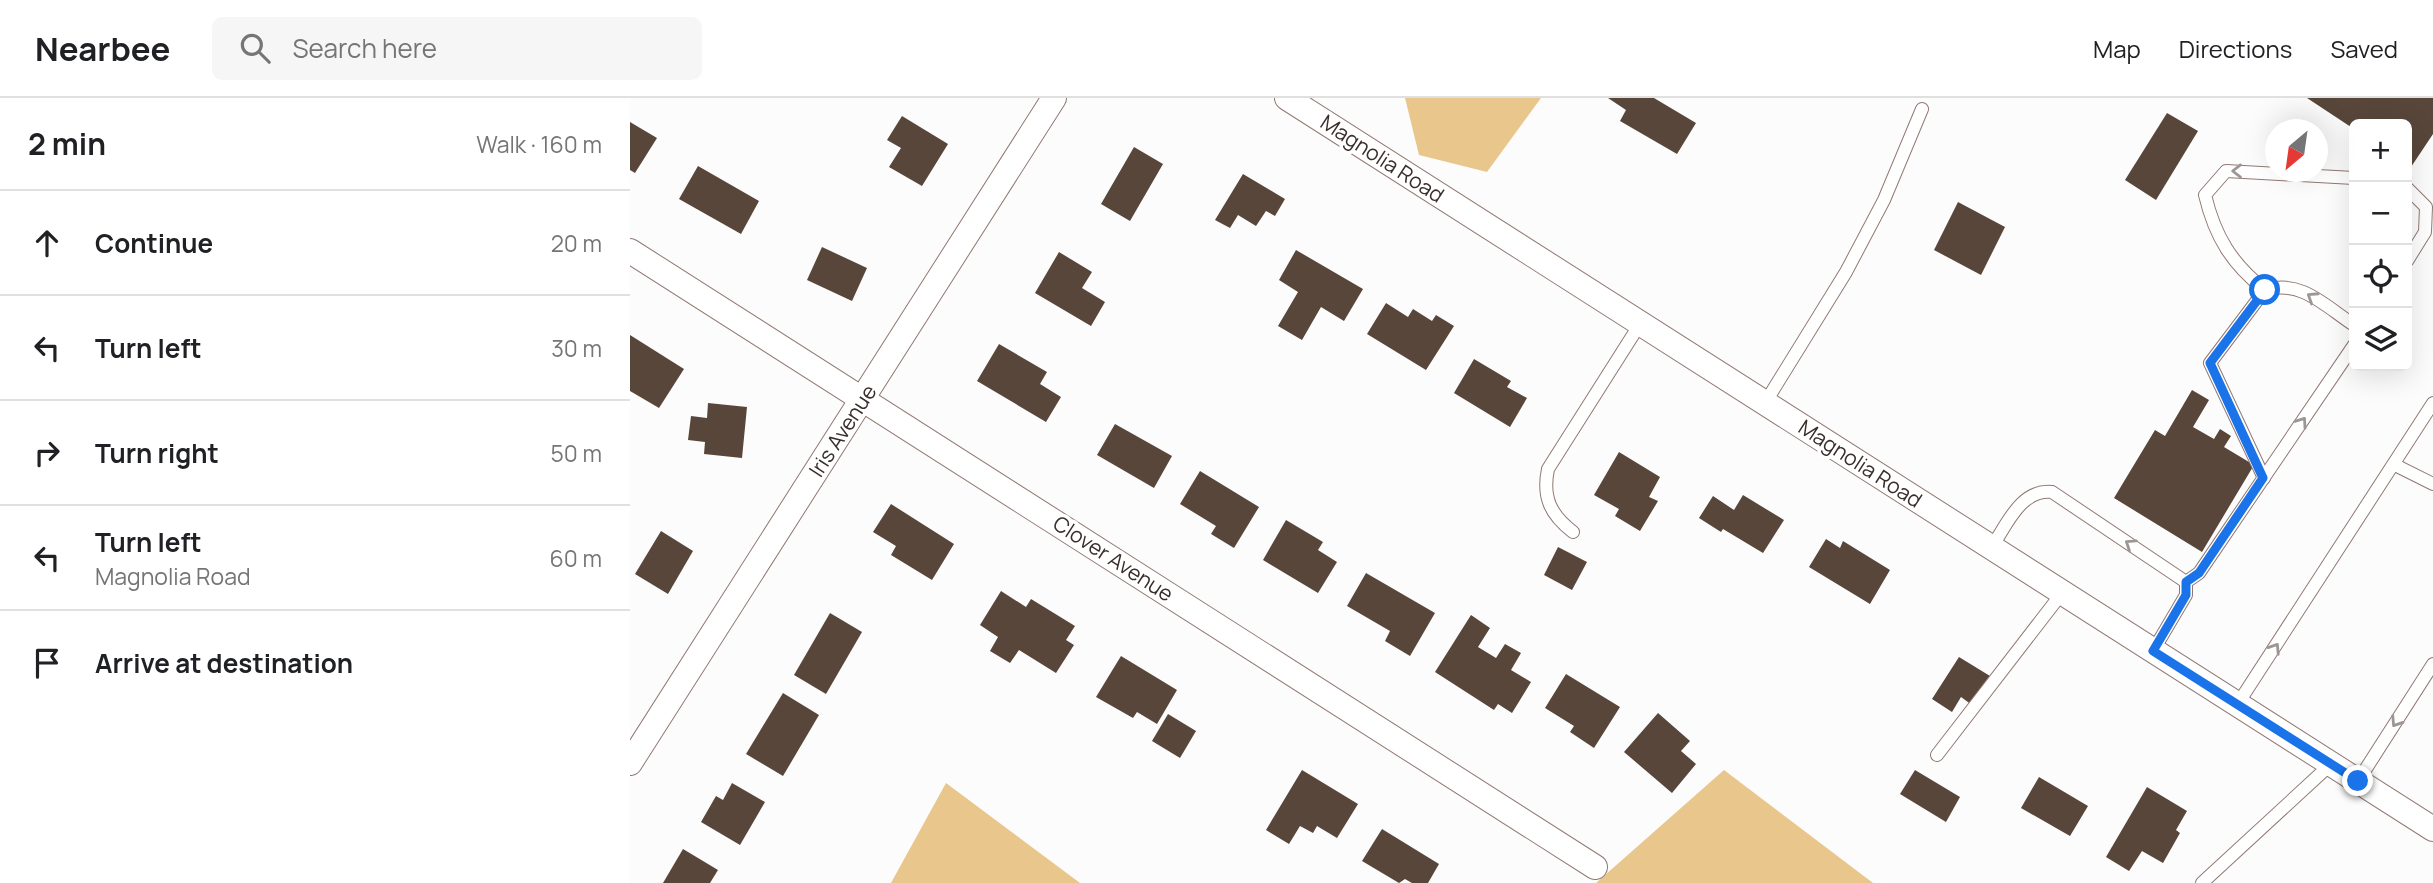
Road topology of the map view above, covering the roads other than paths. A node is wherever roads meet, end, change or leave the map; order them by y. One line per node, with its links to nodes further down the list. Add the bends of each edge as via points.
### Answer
1 (1054, 98): 12 (street, Iris Avenue)
2 (1287, 98): 10 (street, Magnolia Road)
3 (1922, 109): 13 (lane, via 1884,200 1852,260)
4 (2349, 178): 8 (lane, one-way to 8, via 2226,171 2206,195 2212,225 2240,271)
5 (2412, 193): 7 (lane, via 2426,207 2425,232)
6 (630, 251): 12 (street, Clover Avenue)
7 (2412, 253)
8 (2265, 290): 9 (lane, one-way to 8, via 2297,287); 16 (lane, via 2210,363)
9 (2349, 322)
10 (1640, 324): 13 (street, Magnolia Road); 18 (lane, via 1548,470 1548,501 1556,519)
11 (2349, 352): 16 (lane, one-way to 11)
12 (863, 400): 26 (street, Iris Avenue); 30 (street, Clover Avenue)
13 (1765, 403): 19 (street, Magnolia Road)
14 (2433, 403): 15 (lane)
15 (2395, 465): 17 (lane); 24 (lane, one-way to 15)
16 (2263, 478): 20 (lane, via 2199,573)
17 (2433, 484)
18 (1573, 532)
19 (1991, 548): 20 (lane, one-way to 19, via 2052,492 2025,498); 21 (street, Magnolia Road)
20 (2186, 582): 22 (lane, via 2186,595)
21 (2062, 593): 22 (street, Magnolia Road); 25 (lane)
22 (2153, 651): 24 (street, Magnolia Road)
23 (2433, 664): 28 (lane, one-way to 28)
24 (2237, 705): 27 (street, Magnolia Road)
25 (1937, 755)
26 (630, 763)
27 (2331, 765): 28 (street, Magnolia Road); 31 (lane)
28 (2358, 781): 29 (street, Magnolia Road)
29 (2433, 829)
30 (1595, 867)
31 (2202, 883)

